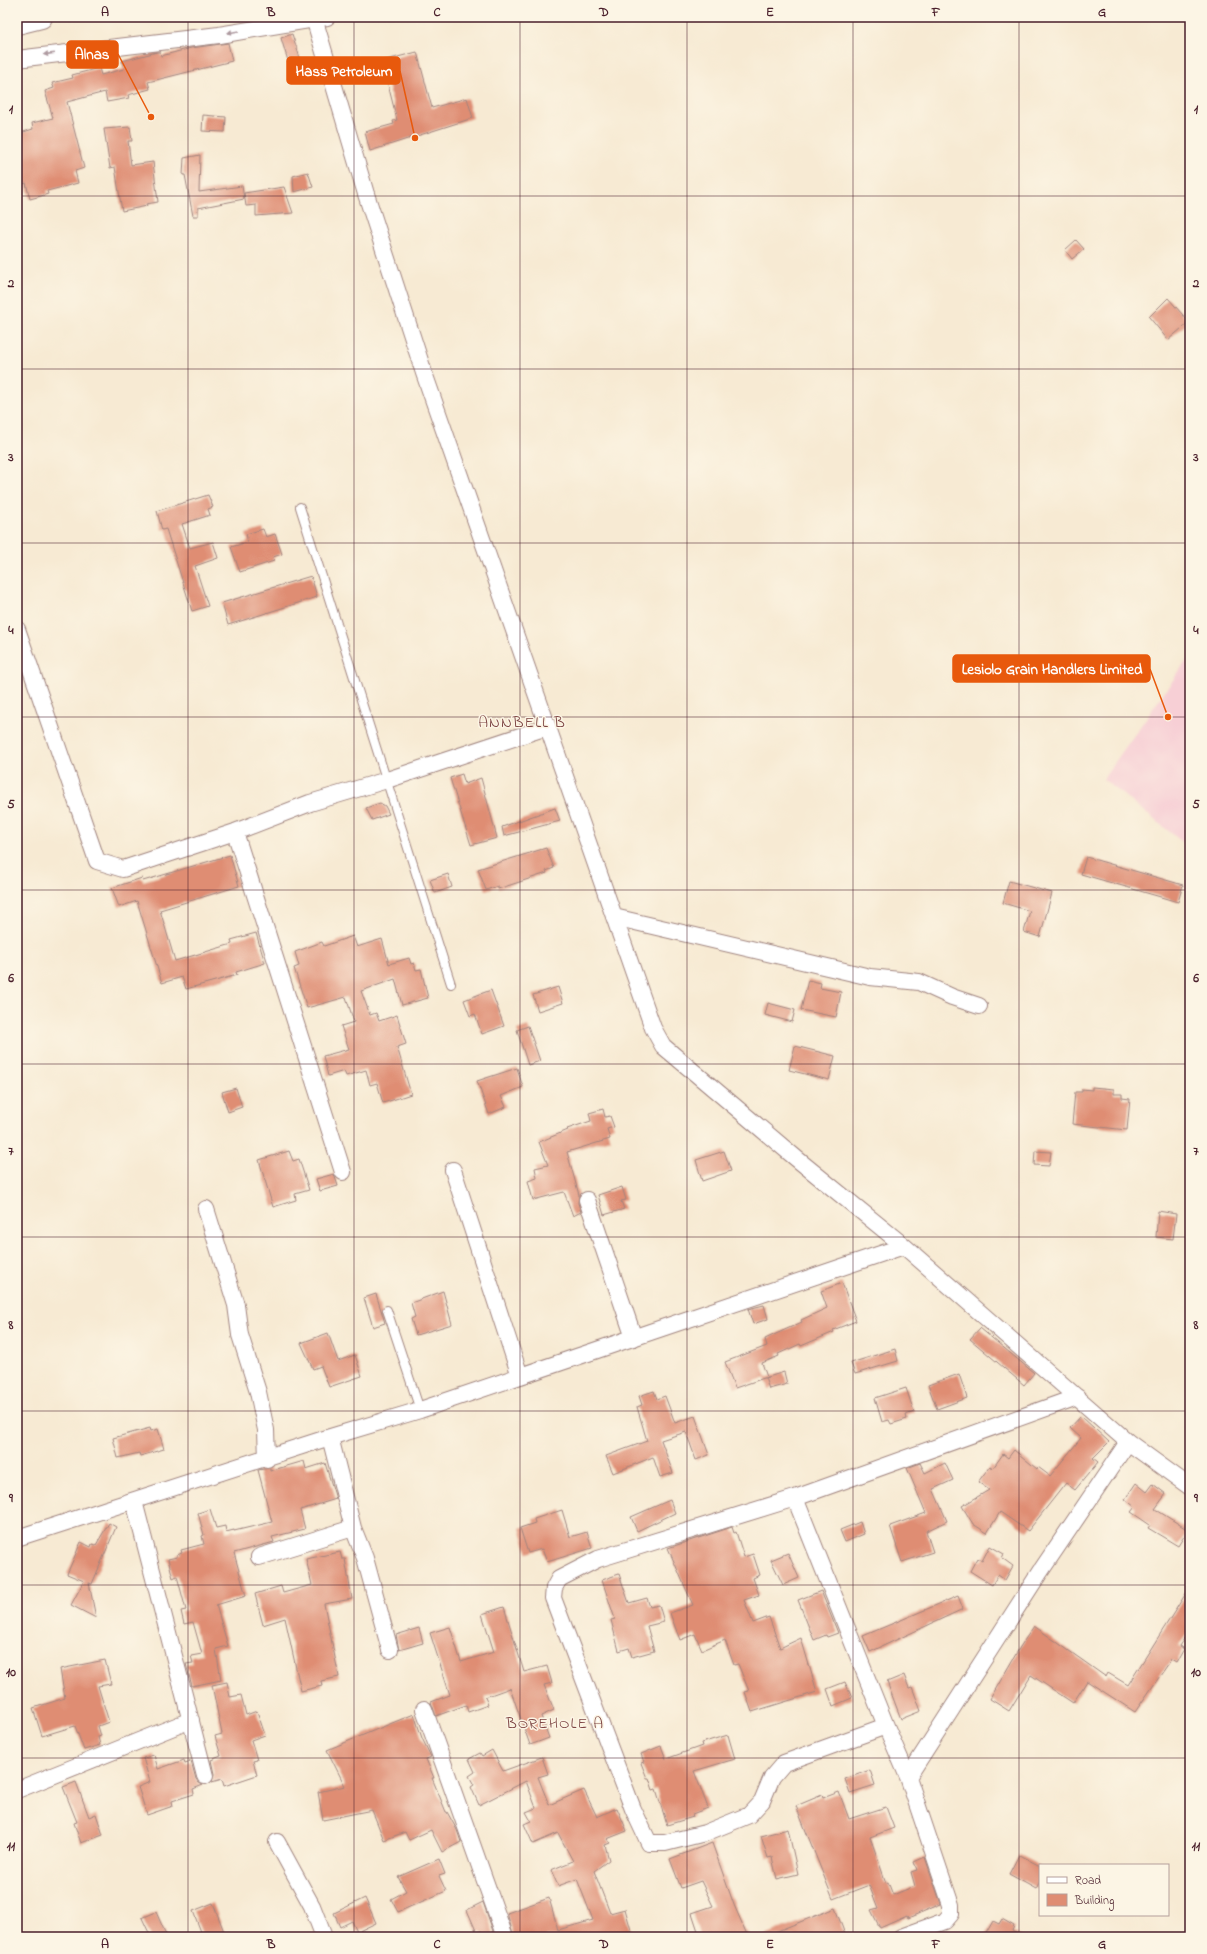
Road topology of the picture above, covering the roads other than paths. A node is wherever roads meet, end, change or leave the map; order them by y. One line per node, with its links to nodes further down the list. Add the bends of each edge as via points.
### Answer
1 (41, 17): 3 (highway)
2 (320, 17): 4 (street, one-way to 4, via 219,35); 7 (street, via 366,194 424,373)
3 (17, 23)
4 (17, 59)
5 (300, 507): 8 (lane)
6 (17, 629): 9 (street, via 97,861 123,869)
7 (547, 727): 8 (street); 10 (street)
8 (387, 780): 9 (street, via 310,803); 11 (lane)
9 (235, 832): 14 (street)
10 (614, 917): 12 (street, via 870,978 919,982); 17 (street, via 653,1028 663,1046)
11 (451, 984)
12 (979, 1006)
13 (453, 1170): 20 (street)
14 (343, 1172)
15 (587, 1200): 19 (street)
16 (206, 1209): 25 (street, via 236,1305 240,1335 258,1392 266,1430)
17 (904, 1246): 19 (street); 21 (street)
18 (388, 1310): 22 (lane)
19 (634, 1338): 20 (street)
20 (520, 1376): 22 (street)
21 (1077, 1397): 24 (street); 27 (street)
22 (420, 1410): 23 (street)
23 (330, 1437): 25 (street); 29 (street)
24 (1128, 1442): 26 (street); 37 (street, via 1040,1572)
25 (267, 1458): 28 (street)
26 (1190, 1487)
27 (795, 1498): 35 (street); 35 (street, via 598,1559 559,1579 554,1588 552,1598 632,1809 649,1843 665,1843 705,1833 749,1815 762,1801 772,1777 784,1763)
28 (134, 1501): 30 (street); 34 (street)
29 (353, 1528): 31 (street); 32 (street, via 365,1558)
30 (17, 1538)
31 (259, 1557)
32 (390, 1650)
33 (424, 1709): 41 (street)
34 (191, 1720): 36 (street); 38 (street)
35 (886, 1726): 37 (street)
36 (205, 1776)
37 (908, 1777): 42 (street, via 951,1905 951,1914 945,1921)
38 (17, 1790)
39 (277, 1842): 40 (street, via 312,1906)
40 (324, 1937)
41 (506, 1937)
42 (901, 1937)

